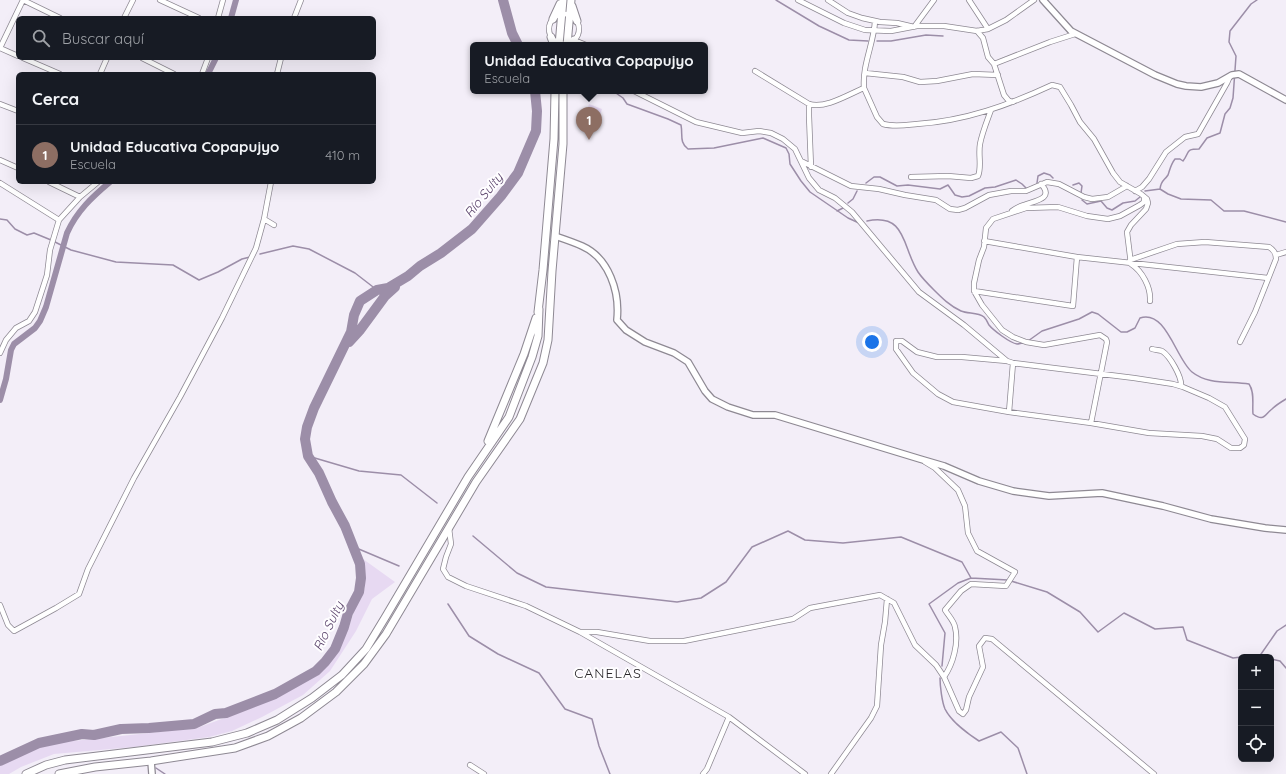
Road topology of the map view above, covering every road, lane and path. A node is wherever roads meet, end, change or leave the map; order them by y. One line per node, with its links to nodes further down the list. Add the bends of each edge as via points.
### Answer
1 (23, 0): 15 (street); 33 (street)
2 (133, 0): 16 (street)
3 (160, 0): 17 (street)
4 (222, 0): 18 (street)
5 (302, 0): 19 (street)
6 (567, 0): 13 (highway); 14 (highway); 20 (highway); 21 (highway)
7 (798, 0): 25 (street, via 844,23)
8 (828, 0): 22 (street, via 848,13)
9 (934, 0): 23 (street)
10 (969, 0): 24 (street)
11 (1034, 0): 24 (street, via 1006,20)
12 (1043, 0): 27 (street)
13 (561, 14): 14 (street); 20 (street); 30 (highway)
14 (569, 15): 21 (street); 31 (highway)
15 (56, 16)
16 (125, 16)
17 (195, 16)
18 (218, 16)
19 (295, 16)
20 (553, 19): 28 (street, via 549,28)
21 (577, 21): 32 (street, via 579,31)
22 (875, 21): 23 (street); 25 (street)
23 (914, 27): 25 (street); 26 (street, via 944,26)
24 (988, 28): 26 (street)
25 (874, 31): 47 (street)
26 (977, 31): 40 (street, via 983,38 988,57)
27 (1075, 34): 40 (street); 49 (street, via 1177,84 1201,87 1218,83)
28 (551, 37): 29 (highway)
29 (555, 42)
30 (557, 42)
31 (570, 42)
32 (571, 42)
33 (0, 48): 34 (street)
34 (16, 55)
35 (28, 60): 42 (street)
36 (106, 60): 43 (street)
37 (146, 60): 44 (street)
38 (207, 60): 45 (street)
39 (280, 60): 46 (street)
40 (994, 64): 48 (street)
41 (755, 71): 57 (street)
42 (55, 72)
43 (101, 72)
44 (170, 72)
45 (203, 72)
46 (278, 72)
47 (865, 73): 48 (street, via 903,77 920,82 974,74); 50 (street)
48 (998, 75): 55 (street, via 1006,99)
49 (1230, 76): 54 (street, via 1239,74); 71 (street, via 1198,134 1185,137 1166,152 1149,179)
50 (864, 88): 57 (street, via 824,105); 59 (street, via 880,121 888,125 948,121)
51 (555, 94): 106 (highway, via 554,139 543,270 534,339 504,415 366,649 342,675 312,698 277,720 247,733 219,741 64,760)
52 (564, 94): 78 (highway, via 563,144)
53 (640, 94): 61 (street, via 696,122 742,133 771,133 796,149)
54 (1286, 100)
55 (1013, 102): 59 (street); 70 (street, via 1052,85 1060,87 1113,173)
56 (0, 104): 58 (street)
57 (809, 104): 62 (street)
58 (16, 110)
59 (991, 110): 64 (street, via 980,144 978,176)
60 (0, 160): 63 (street)
61 (801, 161): 62 (street); 90 (street, via 809,178 819,190 835,198 852,212 919,292)
62 (811, 166): 69 (street, via 851,186 936,200 950,209 958,210 989,195 1026,191)
63 (16, 167)
64 (911, 177)
65 (0, 183): 76 (street)
66 (57, 184): 72 (street)
67 (96, 184): 72 (street)
68 (271, 184): 75 (street)
69 (1041, 184): 70 (street, via 1053,182 1092,199 1108,197); 74 (street, via 1046,190 1043,197)
70 (1127, 186): 71 (street)
71 (1135, 190): 73 (street)
72 (80, 197): 76 (street)
73 (1144, 197): 74 (street, via 1144,202 1140,205 1114,218 1087,216 1058,207 1026,208); 83 (street, via 1148,206 1128,232)
74 (1007, 214): 79 (street, via 989,223)
75 (264, 219): 77 (street); 100 (street, via 256,248 222,318 134,478 88,568 79,594 14,631 8,625)
76 (59, 220): 89 (street, via 50,250 47,275 35,312 29,321 16,328)
77 (274, 225)
78 (555, 236): 96 (street, via 583,246 600,258 614,284 617,320 626,330 645,342 674,353 688,362 712,399 752,415 774,415); 97 (highway, via 548,340 543,363 520,419 476,482)
79 (984, 241): 82 (street); 85 (street, via 978,260)
80 (1286, 252): 81 (street)
81 (1276, 255): 83 (street, via 1269,247 1205,242 1178,244); 84 (street)
82 (1077, 257): 83 (street); 85 (street, via 1073,306)
83 (1131, 262): 84 (street); 86 (street, via 1138,268 1147,284)
84 (1268, 278): 87 (street)
85 (974, 291): 92 (street, via 1002,330 1026,342 1044,345 1104,336 1107,342)
86 (1150, 301)
87 (1240, 342)
88 (1152, 349): 93 (street, via 1162,351 1170,360 1182,381)
89 (0, 353)
90 (1007, 361): 91 (street); 94 (street, via 937,357 917,352 902,341 896,341 896,349 913,373 938,394 953,402)
91 (1013, 363): 92 (street); 94 (street)
92 (1100, 374): 93 (street); 95 (street)
93 (1181, 386): 95 (street, via 1224,407 1245,439 1244,445 1232,448 1217,439 1202,436 1149,433)
94 (1009, 412): 95 (street)
95 (1090, 423)
96 (920, 459): 98 (street, via 1013,491 1049,496 1102,493 1211,519); 102 (street, via 935,468 958,490 965,506 968,533 977,551 1015,572 1006,586 972,584 961,591 945,610 955,626 955,644 950,667)
97 (449, 528): 101 (street, via 452,544 443,569 448,577 466,586 526,606); 104 (highway, via 386,634 364,664 336,692 301,718 268,736 236,748)
98 (1286, 530)
99 (887, 599): 101 (street, via 880,595 824,605 810,608 793,619 684,641 650,641 597,632); 102 (street, via 894,603 915,646 936,665); 112 (street, via 877,706 872,718)
100 (0, 605)
101 (580, 632): 103 (street)
102 (944, 677): 113 (street, via 958,711 963,714 983,667 979,646 985,638 992,639)
103 (729, 717): 110 (street); 111 (street)
104 (151, 761): 107 (highway); 108 (street)
105 (470, 765): 109 (street)
106 (26, 774)
107 (59, 774)
108 (152, 774)
109 (484, 774)
110 (703, 774)
111 (805, 774)
112 (831, 774)
113 (1154, 774)

